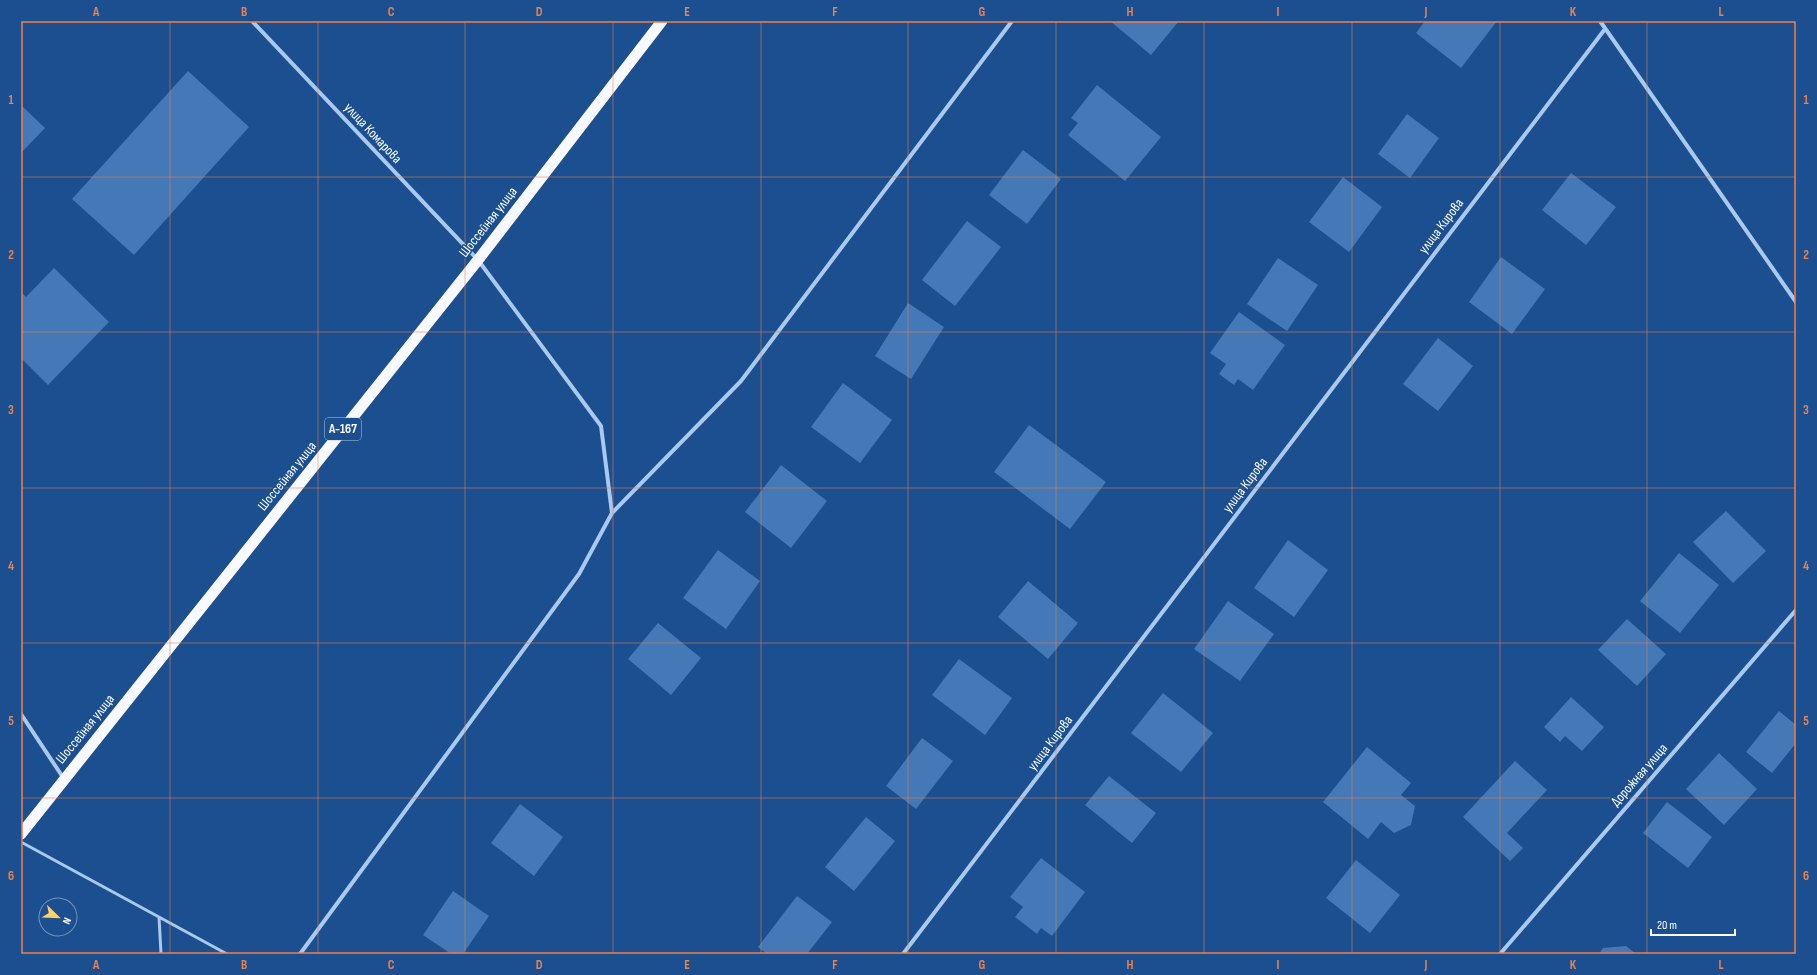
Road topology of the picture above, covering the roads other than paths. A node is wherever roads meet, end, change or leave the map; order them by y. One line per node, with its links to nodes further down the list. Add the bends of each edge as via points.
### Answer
1 (252, 21): 6 (street, улица Комарова)
2 (662, 21): 6 (highway, Шоссейная улица / А-167)
3 (1012, 21): 8 (street, via 741,382)
4 (1600, 21): 5 (street)
5 (1605, 29): 7 (street); 18 (street, улица Кирова)
6 (478, 260): 8 (street, улица Комарова, via 602,426); 11 (highway, Шоссейная улица / А-167)
7 (1796, 302)
8 (612, 513): 17 (street, via 579,574)
9 (1796, 610): 19 (street, Дорожная улица)
10 (21, 714): 11 (street)
11 (64, 780): 12 (highway, Шоссейная улица / А-167)
12 (21, 834)
13 (21, 842): 14 (lane)
14 (159, 917): 15 (lane); 16 (lane)
15 (161, 954)
16 (227, 954)
17 (300, 954)
18 (904, 954)
19 (1500, 954)

